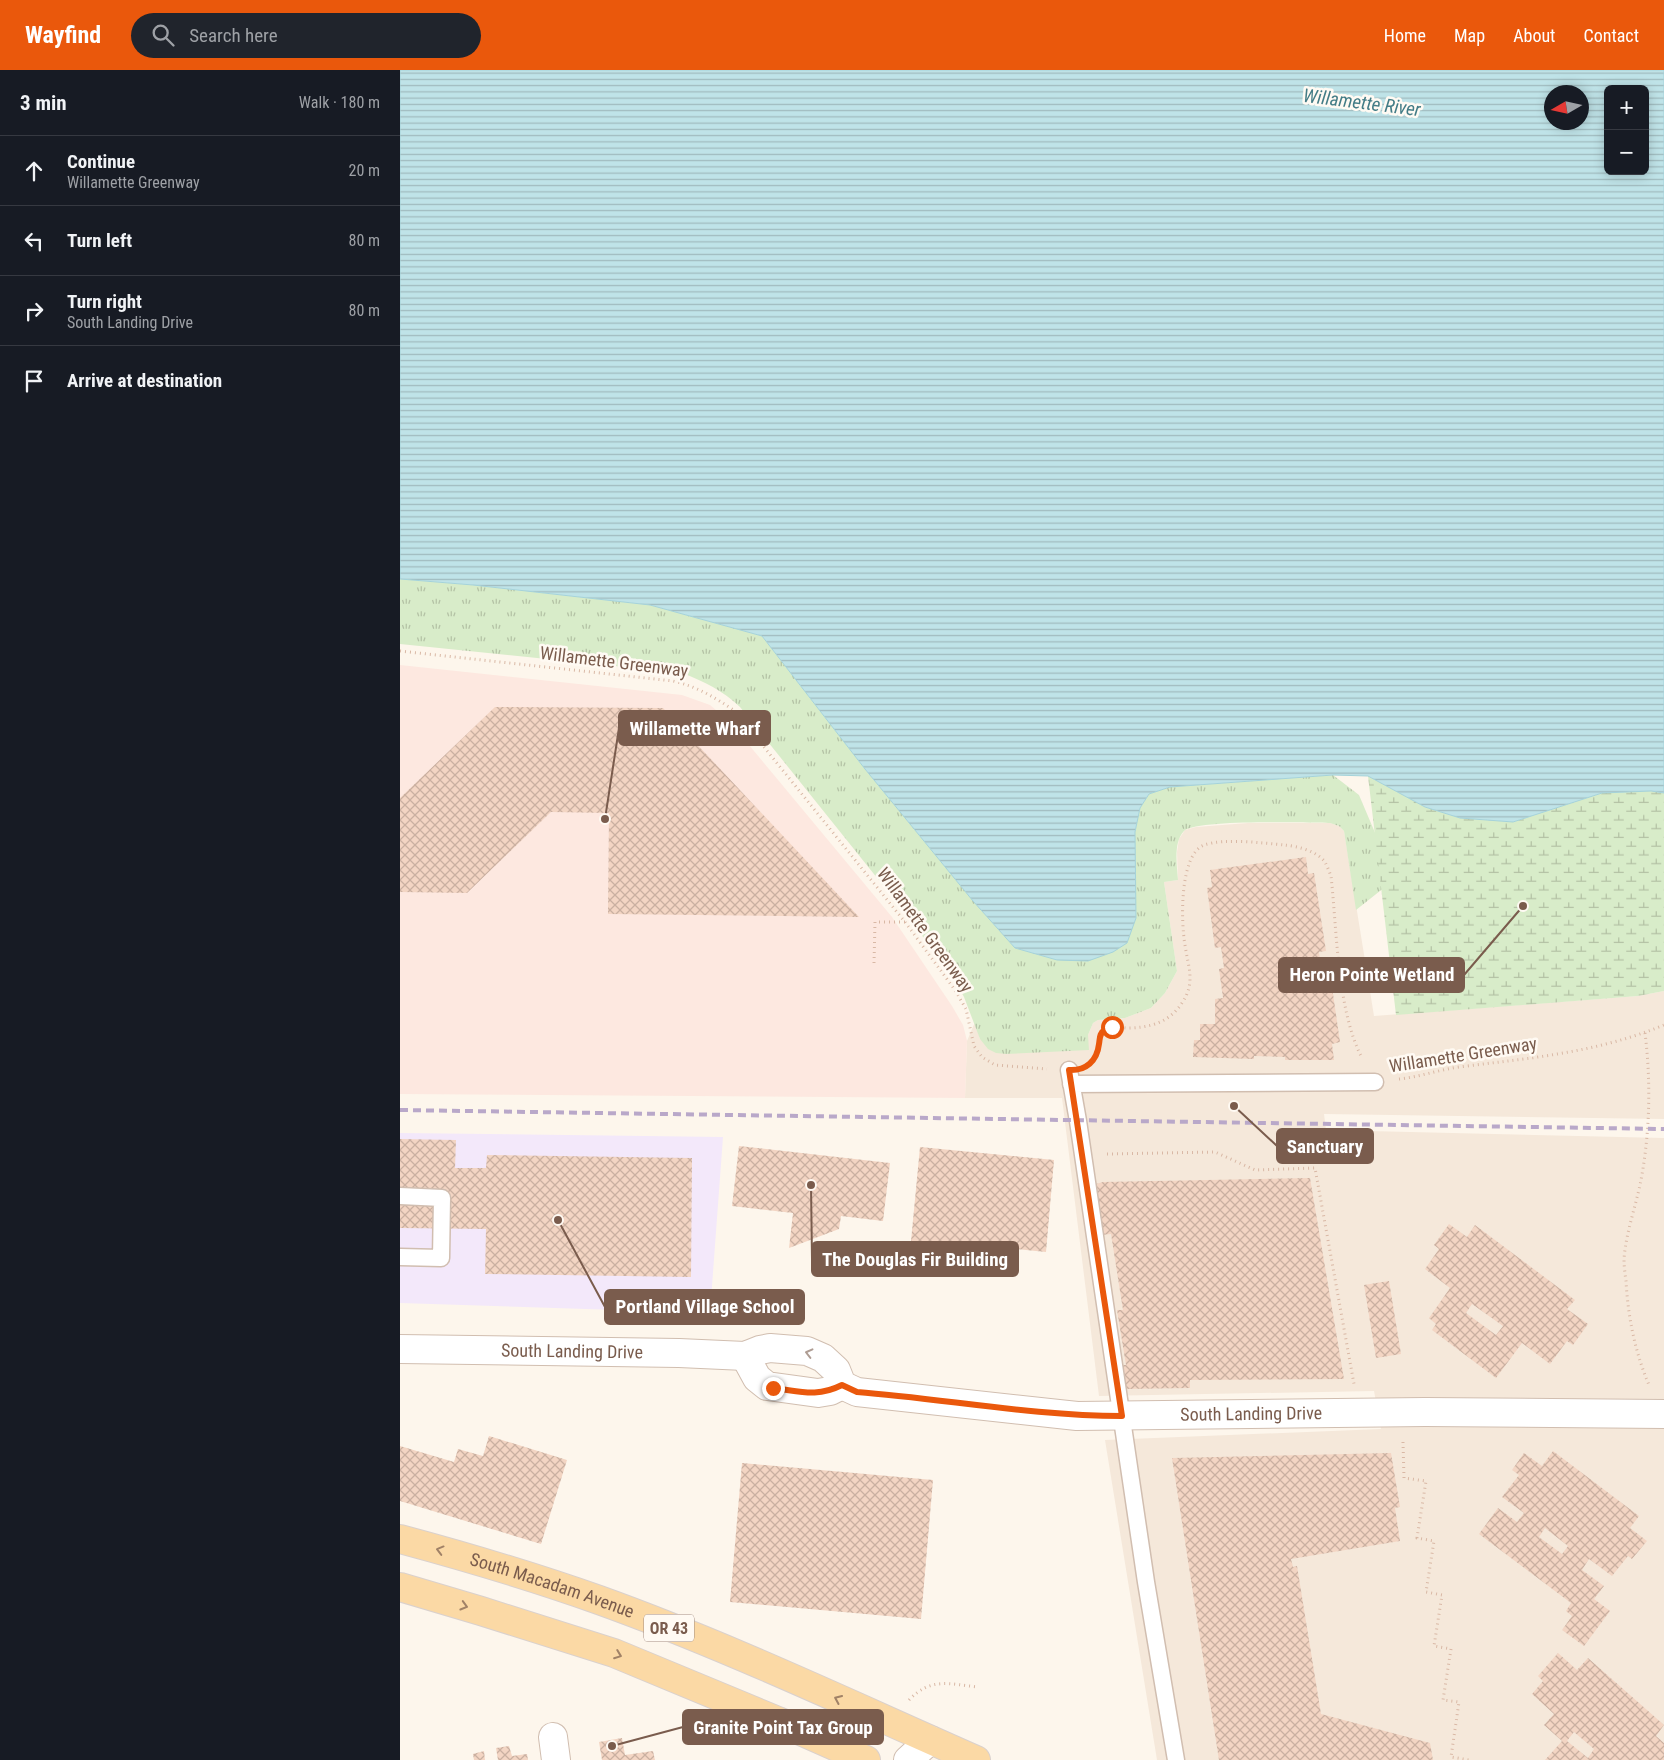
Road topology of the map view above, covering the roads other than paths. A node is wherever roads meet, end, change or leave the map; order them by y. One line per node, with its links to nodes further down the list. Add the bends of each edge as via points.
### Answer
1 (1375, 1082): 8 (lane, via 1070,1077)
2 (400, 1196): 3 (lane, via 442,1198 441,1258)
3 (400, 1257)
4 (400, 1349): 5 (street, South Landing Drive)
5 (744, 1356): 6 (street, via 757,1378 767,1386 818,1393); 6 (street, South Landing Drive, one-way to 5, via 836,1370 828,1362 807,1351 765,1349)
6 (842, 1385): 8 (street, South Landing Drive, via 857,1392 1000,1408 1077,1416)
7 (1664, 1414): 8 (street, South Landing Drive, via 1403,1412)
8 (1122, 1416): 15 (lane)
9 (400, 1539): 11 (main road, South Macadam Avenue / OR 43, one-way to 9, via 759,1664 599,1600)
10 (400, 1587): 13 (main road, OR 43, one-way to 13, via 614,1653)
11 (930, 1740): 12 (main road, South Macadam Avenue / OR 43); 14 (street)
12 (961, 1757)
13 (866, 1760)
14 (908, 1760)
15 (1176, 1760)

